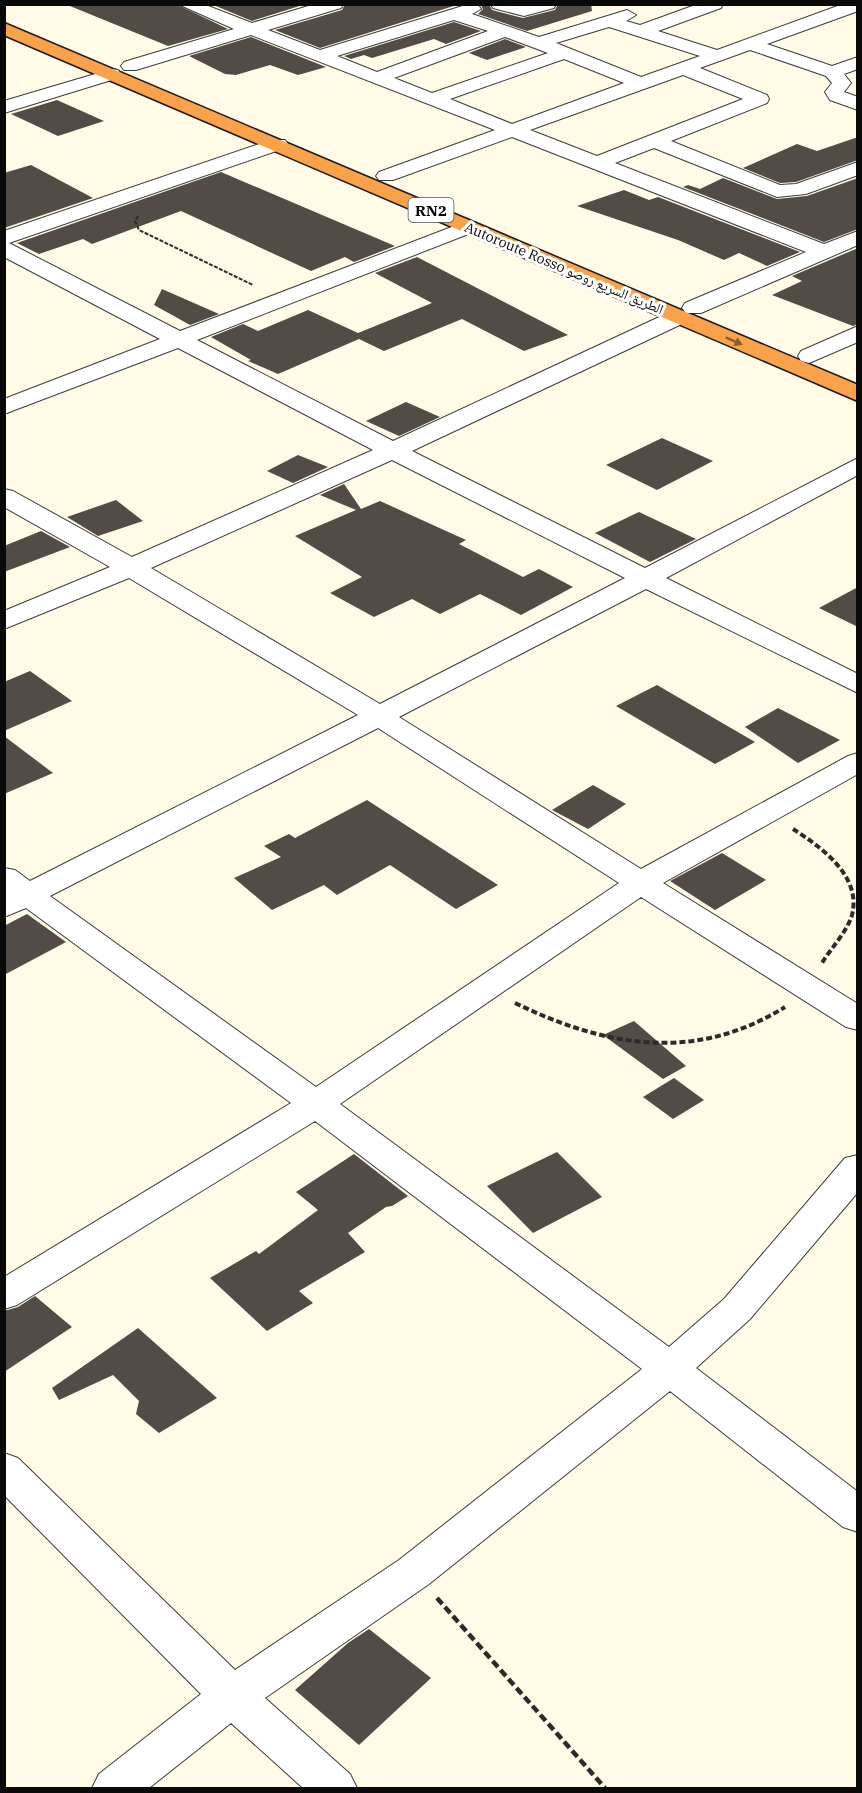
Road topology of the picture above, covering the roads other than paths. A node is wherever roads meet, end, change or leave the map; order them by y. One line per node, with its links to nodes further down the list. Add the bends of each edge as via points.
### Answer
1 (186, 4): 15 (street)
2 (335, 4): 15 (street)
3 (485, 4): 10 (street)
4 (499, 4): 5 (street, via 524,11)
5 (548, 4)
6 (621, 4): 9 (street)
7 (715, 4): 13 (street)
8 (858, 5): 19 (street)
9 (639, 11): 12 (street); 13 (street)
10 (454, 14): 16 (street); 21 (street)
11 (4, 15): 25 (highway, Autoroute Rosso الطريق السريع روصو / RN2)
12 (609, 21): 17 (street); 18 (street)
13 (669, 21): 17 (street)
14 (4, 28): 25 (highway, Autoroute Rosso الطريق السريع روصو / RN2)
15 (252, 30): 21 (street); 25 (street)
16 (506, 31): 18 (street); 27 (street)
17 (641, 31): 22 (street)
18 (539, 43): 20 (street)
19 (749, 44): 22 (street); 26 (street)
20 (564, 53): 28 (street); 29 (street)
21 (318, 56): 27 (street)
22 (717, 56): 24 (street)
23 (858, 62): 26 (street)
24 (683, 68): 28 (street); 33 (street, via 760,99)
25 (121, 70): 31 (street); 34 (highway, Autoroute Rosso الطريق السريع روصو / RN2); 38 (highway, Autoroute Rosso الطريق السريع روصو / RN2)
26 (832, 72): 30 (street, via 842,83 834,92 837,96)
27 (374, 78): 29 (street)
28 (642, 84): 32 (street)
29 (430, 100): 32 (street)
30 (858, 104)
31 (4, 107)
32 (510, 132): 35 (street); 38 (street)
33 (655, 141): 35 (street); 36 (street)
34 (278, 144): 40 (highway, Autoroute Rosso الطريق السريع روصو / RN2); 42 (street)
35 (595, 164): 39 (street)
36 (718, 168): 37 (street, via 764,187 790,192); 39 (street)
37 (858, 168)
38 (386, 176): 45 (highway, Autoroute Rosso الطريق السريع روصو / RN2)
39 (663, 190): 44 (street)
40 (469, 227): 45 (highway, Autoroute Rosso الطريق السريع روصو / RN2); 47 (street)
41 (858, 237): 44 (street)
42 (4, 238)
43 (4, 248): 47 (street)
44 (824, 251): 45 (street)
45 (685, 312): 48 (highway, Autoroute Rosso الطريق السريع روصو / RN2); 50 (highway, Autoroute Rosso الطريق السريع روصو / RN2, one-way to 50); 52 (street)
46 (858, 333): 48 (street)
47 (179, 340): 51 (street); 52 (street)
48 (809, 356): 49 (highway, Autoroute Rosso الطريق السريع روصو / RN2)
49 (858, 376)
50 (858, 394)
51 (4, 407)
52 (395, 452): 55 (street); 56 (street)
53 (858, 465): 56 (street)
54 (4, 496): 55 (street)
55 (133, 568): 57 (street); 59 (street)
56 (647, 580): 58 (street); 59 (street)
57 (4, 621)
58 (858, 686)
59 (377, 715): 61 (street); 62 (street)
60 (858, 762): 61 (street)
61 (638, 884): 63 (street); 64 (street)
62 (12, 893): 64 (street)
63 (858, 1019)
64 (316, 1104): 66 (street); 67 (street)
65 (858, 1167): 67 (street, via 737,1309)
66 (4, 1295)
67 (670, 1369): 69 (street); 70 (street, via 414,1572)
68 (4, 1469): 70 (street)
69 (858, 1515)
70 (232, 1696): 71 (street); 72 (street)
71 (115, 1788)
72 (334, 1788)

